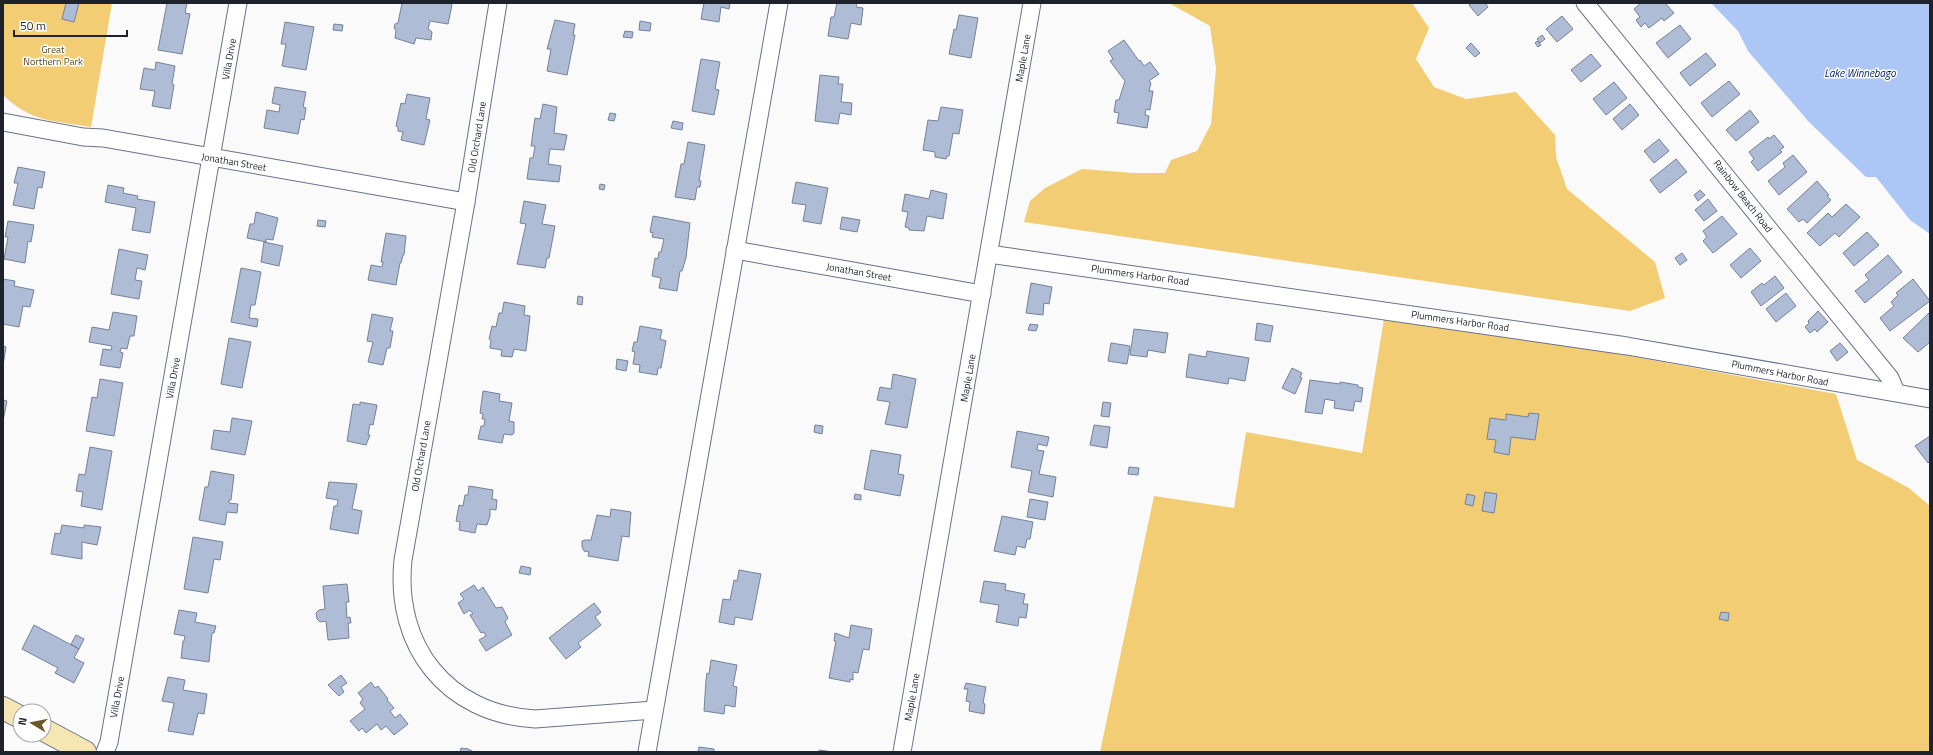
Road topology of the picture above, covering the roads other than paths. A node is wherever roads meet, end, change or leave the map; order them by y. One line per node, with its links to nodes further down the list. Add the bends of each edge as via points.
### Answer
1 (238, 3): 7 (street, Villa Drive)
2 (498, 3): 8 (street, Old Orchard Lane)
3 (779, 3): 9 (street)
4 (1032, 3): 10 (street, Maple Lane)
5 (1585, 3): 12 (street, Rainbow Beach Road, via 1890,378)
6 (3, 122): 7 (street, Jonathan Street)
7 (211, 158): 8 (street, Jonathan Street); 19 (street, Villa Drive)
8 (466, 202): 15 (street, Old Orchard Lane, via 403,560 401,592 410,633 422,657 439,678 474,703 490,710 520,718)
9 (735, 250): 11 (street, Jonathan Street); 15 (street)
10 (989, 254): 11 (street, Maple Lane); 12 (street, Plummers Harbor Road, via 1619,345 1754,367 1877,391)
11 (982, 294): 21 (street, Maple Lane)
12 (1896, 392): 13 (street, Plummers Harbor Road)
13 (1930, 399)
14 (3, 708): 16 (main road)
15 (654, 710): 20 (street)
16 (12, 713)
17 (52, 734): 18 (main road)
18 (85, 752)
19 (105, 752)
20 (647, 752)
21 (902, 752)

